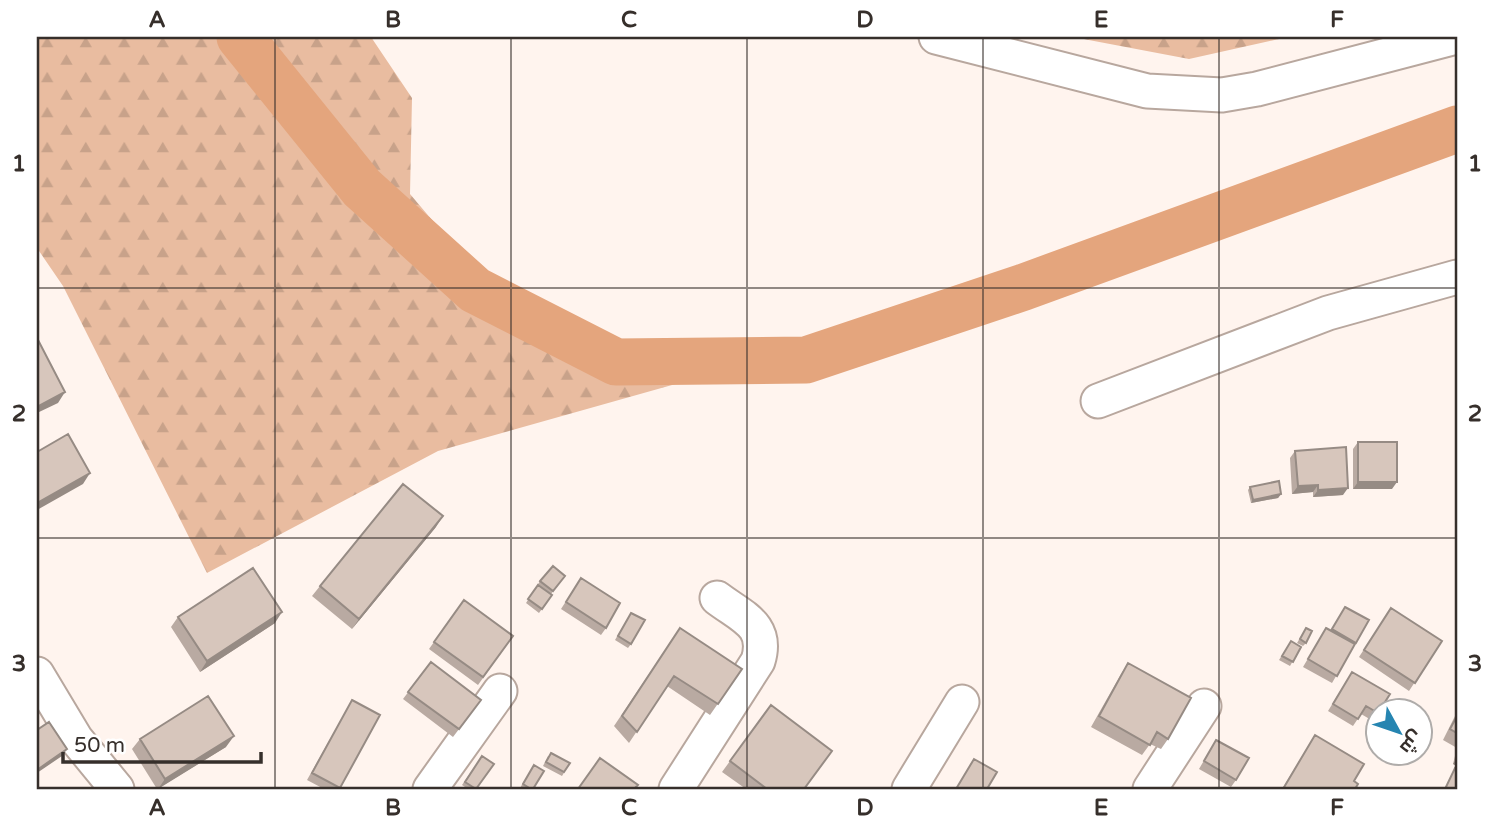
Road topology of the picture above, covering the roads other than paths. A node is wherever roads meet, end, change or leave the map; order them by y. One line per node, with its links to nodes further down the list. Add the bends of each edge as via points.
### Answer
1 (936, 37): 2 (street, via 1147,91 1222,94)
2 (1456, 37)
3 (1457, 277): 4 (street, via 1328,313)
4 (1098, 401)
5 (717, 598): 13 (street, via 759,630 763,645 758,661)
6 (37, 674): 11 (street, via 76,739)
7 (499, 691): 12 (street)
8 (962, 702): 14 (street)
9 (1204, 706): 10 (street)
10 (1153, 788)
11 (117, 789)
12 (430, 789)
13 (676, 789)
14 (909, 789)

